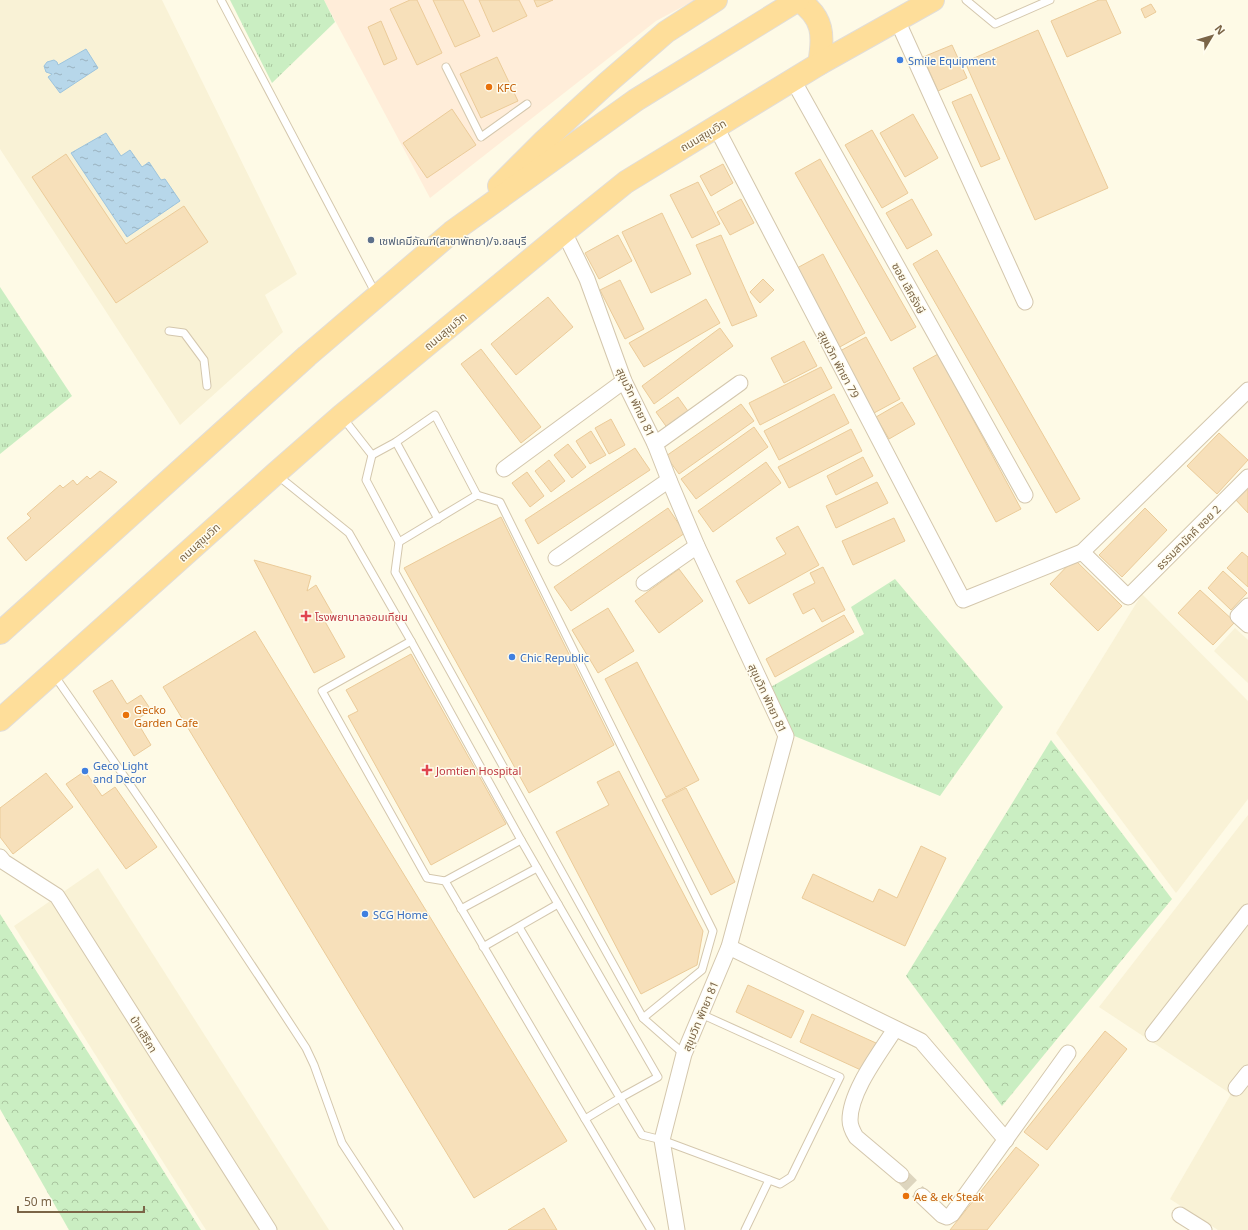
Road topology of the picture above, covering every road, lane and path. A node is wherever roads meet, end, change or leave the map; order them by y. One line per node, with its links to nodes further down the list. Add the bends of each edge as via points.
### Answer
1 (221, 0): 15 (lane)
2 (716, 0): 13 (highway, via 666,32 606,84)
3 (798, 0): 8 (highway, via 807,6 816,18 821,31 823,44); 13 (highway, via 636,100)
4 (933, 0): 7 (highway, ถนนสุขุมวิท)
5 (966, 0): 6 (lane, via 995,24)
6 (1050, 0)
7 (896, 20): 8 (highway, ถนนสุขุมวิท); 16 (street)
8 (819, 64): 10 (highway, ถนนสุขุมวิท)
9 (446, 67): 11 (lane, via 481,137)
10 (793, 80): 12 (highway, ถนนสุขุมวิท); 31 (street, ซอย เลิศรังษี)
11 (527, 104)
12 (716, 127): 14 (highway, ถนนสุขุมวิท, via 626,182); 35 (street, สุขุมวิท พัทยา 79, via 963,600)
13 (452, 232): 15 (highway)
14 (564, 232): 18 (street, สุขุมวิท พัทยา 81, via 587,279); 22 (highway, ถนนสุขุมวิท)
15 (377, 296): 40 (highway)
16 (1025, 302)
17 (170, 331): 20 (lane, via 184,333 204,360)
18 (624, 381): 24 (street, สุขุมวิท พัทยา 81); 26 (street)
19 (740, 383): 24 (street)
20 (206, 386)
21 (1248, 390): 35 (street)
22 (342, 416): 25 (lane); 27 (highway, ถนนสุขุมวิท)
23 (396, 442): 25 (lane); 30 (lane, via 435,415); 32 (lane)
24 (655, 444): 29 (street, สุขุมวิท พัทยา 81)
25 (372, 455): 33 (lane, via 366,480)
26 (504, 469)
27 (275, 474): 41 (lane, via 349,533); 42 (highway, ถนนสุขุมวิท)
28 (1248, 477): 35 (street, ธรรมสามัคคี ซอย 2, via 1128,597)
29 (669, 480): 34 (street, สุขุมวิท พัทยา 81); 36 (street)
30 (477, 495): 32 (lane); 55 (lane, via 500,502 713,931 702,970)
31 (1025, 495)
32 (438, 519): 33 (lane)
33 (399, 542): 55 (lane, via 395,572)
34 (697, 546): 37 (street); 53 (street, สุขุมวิท พัทยา 81, via 786,736)
35 (1082, 552)
36 (556, 558)
37 (644, 583)
38 (1248, 606): 39 (street, via 1238,616)
39 (1248, 625)
40 (0, 633)
41 (411, 641): 44 (lane); 47 (lane, via 322,691 427,878)
42 (52, 673): 43 (highway, ถนนสุขุมวิท); 71 (lane, via 228,928 306,1048 342,1143)
43 (0, 720)
44 (521, 840): 46 (lane); 47 (lane)
45 (0, 856): 70 (street, บ้านสิริคา, via 4,862 57,896)
46 (537, 868): 48 (lane); 49 (lane)
47 (445, 881): 49 (lane)
48 (558, 904): 51 (lane); 62 (lane, via 658,1077)
49 (461, 909): 52 (lane)
50 (1248, 912): 57 (street)
51 (519, 927): 52 (lane); 62 (lane)
52 (483, 947): 63 (lane)
53 (729, 947): 54 (street, สุขุมวิท พัทยา 81); 56 (street)
54 (701, 1014): 59 (street, สุขุมวิท พัทยา 81); 67 (lane, via 840,1077 791,1177 780,1184)
55 (643, 1018): 59 (lane)
56 (895, 1029): 65 (street, via 920,1041); 66 (street, via 859,1087 850,1120 856,1137)
57 (1153, 1034)
58 (1068, 1053): 65 (street)
59 (684, 1054): 64 (street, สุขุมวิท พัทยา 81)
60 (1248, 1073): 61 (street)
61 (1236, 1088)
62 (620, 1098): 63 (lane); 64 (lane, via 642,1135)
63 (585, 1119): 72 (lane)
64 (662, 1140): 67 (lane); 73 (street, สุขุมวิท พัทยา 81)
65 (1006, 1140): 68 (street, via 952,1214 947,1217 942,1215)
66 (901, 1175)
67 (769, 1180): 74 (lane)
68 (922, 1196)
69 (1180, 1214): 75 (street)
70 (269, 1230)
71 (400, 1230)
72 (651, 1230)
73 (677, 1230)
74 (745, 1230)
75 (1204, 1230)

